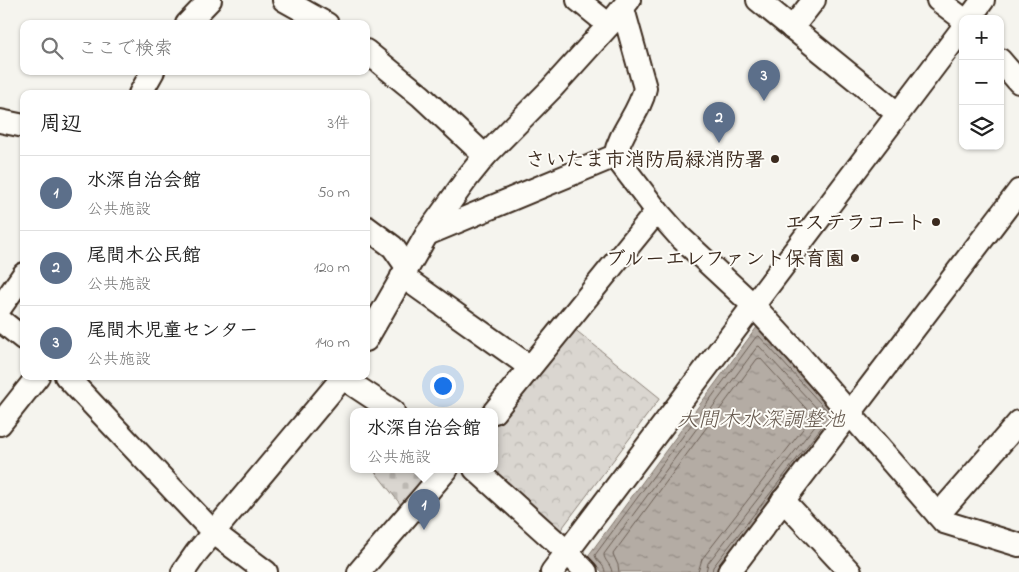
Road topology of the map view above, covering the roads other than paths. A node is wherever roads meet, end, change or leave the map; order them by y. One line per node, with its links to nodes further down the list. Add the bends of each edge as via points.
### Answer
1 (210, 0): 12 (street)
2 (284, 0): 9 (street)
3 (578, 0): 8 (street)
4 (758, 0): 13 (street)
5 (814, 0): 13 (street)
6 (938, 0): 11 (street)
7 (983, 0): 10 (street)
8 (620, 12): 23 (street); 24 (street, via 645,88 643,100 617,146)
9 (322, 13)
10 (972, 15)
11 (959, 16)
12 (191, 20)
13 (792, 28): 20 (street)
14 (959, 33): 20 (street)
15 (370, 54): 23 (street, via 421,96)
16 (1004, 65): 18 (street)
17 (151, 75): 19 (street)
18 (1019, 82)
19 (142, 90)
20 (898, 113): 31 (street)
21 (0, 121): 22 (street)
22 (20, 125)
23 (485, 156): 28 (street)
24 (615, 156): 26 (street); 28 (street)
25 (1019, 191): 43 (street)
26 (656, 210): 31 (street, via 692,250); 36 (street)
27 (370, 230): 29 (street, via 393,247)
28 (427, 234): 29 (street)
29 (405, 271): 34 (street); 36 (street)
30 (20, 280): 32 (street)
31 (753, 305): 43 (street); 52 (street)
32 (0, 308)
33 (0, 320): 35 (street)
34 (370, 333)
35 (20, 336)
36 (530, 367): 42 (street)
37 (35, 380): 45 (street)
38 (70, 380): 50 (street)
39 (341, 380): 50 (street)
40 (348, 380): 41 (street)
41 (389, 408)
42 (497, 408)
43 (850, 414): 48 (street); 49 (street)
44 (1019, 422): 49 (street)
45 (0, 424)
46 (444, 473): 55 (street)
47 (479, 473): 52 (street)
48 (782, 500): 58 (street); 59 (street)
49 (938, 515): 51 (street, via 944,522)
50 (213, 532): 53 (street); 54 (street)
51 (1019, 545)
52 (567, 552): 56 (street); 57 (street)
53 (183, 572)
54 (266, 572)
55 (359, 572)
56 (552, 572)
57 (586, 572)
58 (729, 572)
59 (850, 572)

